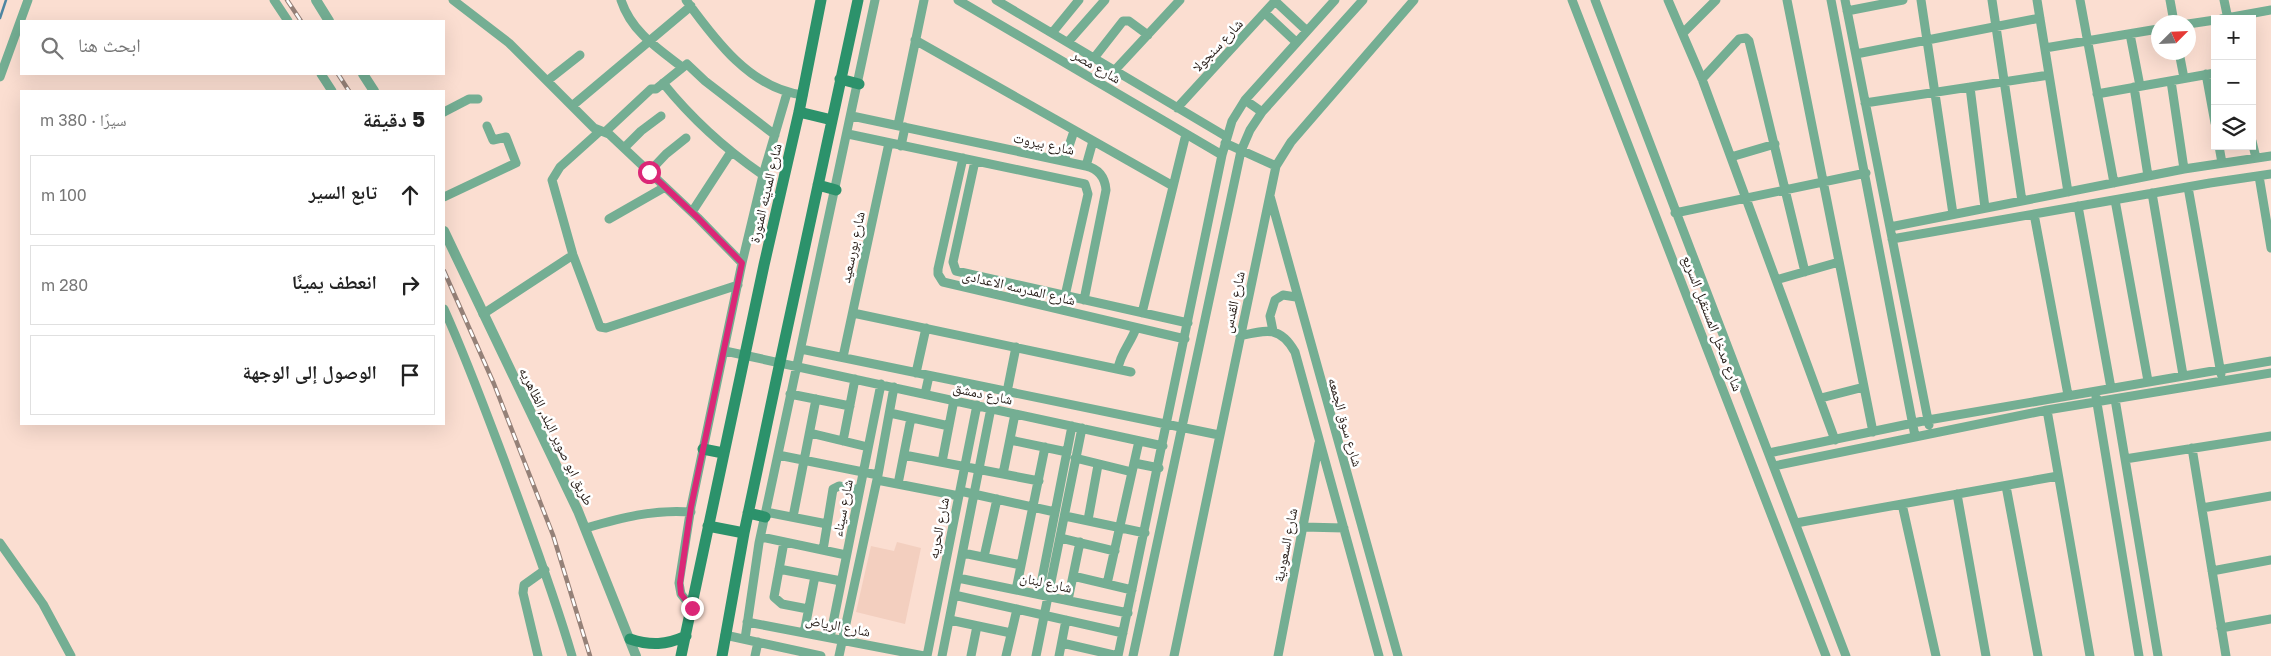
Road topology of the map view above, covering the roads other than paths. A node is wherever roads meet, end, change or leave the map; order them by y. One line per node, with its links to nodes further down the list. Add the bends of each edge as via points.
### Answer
1 (28, 0): 42 (street)
2 (274, 0): 43 (street)
3 (316, 0): 44 (street)
4 (453, 0): 78 (street, via 509,43)
5 (621, 0): 57 (street, via 631,23)
6 (821, 0): 90 (main road, شارع المدينه المنورة)
7 (858, 0): 76 (main road)
8 (876, 0): 82 (street)
9 (924, 0): 58 (street)
10 (958, 0): 107 (street, شارع مصر)
11 (996, 0): 53 (street, شارع مصر)
12 (1080, 0): 53 (street)
13 (1105, 0): 61 (street)
14 (1180, 0): 56 (street)
15 (1275, 0): 37 (street, شارع سنجولا); 52 (street)
16 (1336, 0): 52 (street)
17 (1349, 0): 34 (street)
18 (1414, 0): 132 (street, شارع القدس, via 1291,142)
19 (1572, 0): 263 (street, شارع مدخل المستقبل السريع)
20 (1595, 0): 161 (street, شارع مدخل المستقبل السريع)
21 (1668, 0): 54 (street)
22 (1716, 0): 54 (street)
23 (1787, 0): 142 (street)
24 (1831, 0): 49 (street)
25 (1845, 0): 36 (street)
26 (1903, 0): 36 (street)
27 (1922, 0): 59 (street)
28 (1992, 0): 50 (street)
29 (2037, 0): 41 (street)
30 (2080, 0): 60 (street)
31 (2170, 0): 38 (street)
32 (2224, 0): 39 (street)
33 (689, 3): 57 (street); 88 (street, via 734,58 769,86)
34 (1360, 4): 98 (street, شارع القدس)
35 (2271, 10): 40 (street)
36 (1847, 11): 47 (street)
37 (1264, 13): 62 (street); 95 (street, شارع سنجولا)
38 (2173, 15)
39 (2225, 15)
40 (2242, 15)
41 (2040, 18): 50 (street); 63 (street)
42 (21, 20)
43 (287, 20)
44 (329, 20)
45 (2211, 21): 48 (street)
46 (20, 22): 74 (street)
47 (1849, 23): 49 (street); 64 (street)
48 (2196, 23)
49 (1837, 26): 136 (street)
50 (1996, 26): 59 (street); 80 (street)
51 (2151, 30): 55 (street)
52 (1307, 31): 62 (street)
53 (1052, 33): 61 (street, شارع مصر)
54 (1683, 33): 77 (street)
55 (2130, 34): 60 (street); 84 (street)
56 (1148, 35): 66 (street, via 1129,21 1124,21); 69 (street)
57 (648, 40): 68 (street); 94 (street)
58 (915, 40): 103 (street); 105 (street)
59 (1927, 40): 64 (street); 87 (street)
60 (2088, 41): 63 (street); 89 (street)
61 (1068, 42): 66 (street, شارع مصر)
62 (1296, 42): 92 (street)
63 (2045, 48): 73 (street)
64 (1856, 54): 93 (street)
65 (580, 55): 78 (street)
66 (1094, 58): 69 (street, شارع مصر)
67 (2181, 60): 75 (street)
68 (682, 67): 81 (street); 108 (street, via 688,65 705,82)
69 (1115, 70): 95 (street, شارع مصر)
70 (2211, 73): 75 (street)
71 (322, 75): 85 (street)
72 (364, 75): 86 (street)
73 (2049, 75): 80 (street); 151 (street)
74 (0, 77)
75 (2184, 78): 79 (street)
76 (840, 79): 82 (main road); 101 (main road)
77 (1702, 79): 113 (street, via 1739,38 1746,38); 123 (street)
78 (547, 81): 94 (street)
79 (2170, 81): 84 (street); 134 (street)
80 (2004, 82): 83 (street); 157 (street)
81 (663, 83): 104 (street, via 650,90); 120 (street, via 695,120)
82 (859, 84): 100 (street)
83 (1970, 87): 87 (street); 159 (street)
84 (2137, 87): 89 (street); 140 (street)
85 (331, 90)
86 (373, 90)
87 (1935, 92): 93 (street); 162 (street)
88 (787, 93): 90 (street); 108 (street)
89 (2097, 94): 143 (street)
90 (803, 95): 97 (main road, شارع المدينه المنورة)
91 (478, 99): 96 (street, via 469,99)
92 (1245, 100): 98 (street); 110 (street, via 1232,120)
93 (1865, 103): 165 (street)
94 (572, 106): 104 (street)
95 (1178, 108): 110 (street, شارع مصر)
96 (445, 111)
97 (799, 112): 101 (main road); 193 (main road, شارع المدينه المنورة)
98 (1262, 112): 119 (street, شارع القدس)
99 (661, 116): 116 (street)
100 (852, 116): 103 (street, شارع بيروت); 106 (street)
101 (832, 120): 145 (main road)
102 (487, 126): 154 (street, via 492,140 506,136 516,163)
103 (901, 126): 114 (street); 115 (street, شارع بيروت)
104 (602, 131): 116 (street); 169 (street, via 560,167 552,180)
105 (1074, 131): 111 (street); 128 (street)
106 (848, 134): 112 (street); 149 (street)
107 (1186, 134): 121 (street, شارع مصر); 146 (street)
108 (775, 135): 138 (street)
109 (686, 138): 135 (street)
110 (1226, 140): 119 (street, شارع مصر); 121 (street)
111 (1093, 141): 131 (street); 146 (street)
112 (889, 143): 114 (street); 179 (street, شارع بورسعيد)
113 (1775, 144): 123 (street); 150 (street)
114 (901, 146): 124 (street)
115 (996, 147): 125 (street, شارع بيروت); 129 (street)
116 (624, 148): 135 (street)
117 (2220, 150): 130 (street)
118 (2254, 150): 126 (street)
119 (1241, 151): 132 (street, شارع مصر); 234 (street, شارع القدس)
120 (731, 152): 138 (street); 160 (street)
121 (1222, 155): 182 (street)
122 (2271, 156): 126 (street)
123 (1731, 157): 155 (street)
124 (963, 158): 127 (street); 186 (street, شارع المدرسه الاعدادى, via 938,269 943,282)
125 (1048, 158): 128 (street, شارع بيروت); 139 (street)
126 (2256, 158): 130 (street)
127 (975, 161): 129 (street); 175 (street, شارع المدرسه الاعدادى, via 954,268 959,273)
128 (1064, 162): 131 (street, شارع بيروت)
129 (992, 164): 139 (street)
130 (2222, 164): 133 (street)
131 (1086, 166): 177 (street, شارع بيروت, via 1098,171 1106,190)
132 (1276, 166): 153 (street, شارع القدس)
133 (2207, 166): 134 (street); 144 (street)
134 (2184, 169): 140 (street)
135 (649, 172): 147 (street)
136 (1866, 173): 142 (street); 184 (street)
137 (2271, 174): 141 (street)
138 (763, 175): 171 (street)
139 (1045, 175): 175 (street, via 1082,182 1088,190)
140 (2148, 176): 143 (street)
141 (2259, 176): 144 (street); 168 (street)
142 (1823, 182): 150 (street); 170 (street)
143 (2114, 183): 151 (street)
144 (2210, 183): 148 (street)
145 (818, 185): 149 (main road); 196 (main road)
146 (1173, 186): 180 (street)
147 (665, 187): 160 (street); 164 (street)
148 (2188, 187): 152 (street); 199 (street)
149 (836, 190): 191 (street)
150 (1786, 190): 155 (street); 172 (street)
151 (2068, 192): 157 (street)
152 (2152, 193): 156 (street); 203 (street)
153 (1269, 195): 176 (street, شارع سوق الجمعه); 188 (street, شارع القدس)
154 (445, 197)
155 (1747, 198): 161 (street); 173 (street)
156 (2116, 200): 158 (street); 206 (street)
157 (2022, 201): 159 (street)
158 (2078, 206): 163 (street); 211 (street)
159 (1985, 208): 162 (street)
160 (692, 212): 171 (street)
161 (1675, 213): 258 (street, شارع مدخل المستقبل السريع)
162 (1953, 214): 165 (street)
163 (2034, 214): 167 (street); 216 (street)
164 (608, 219)
165 (1890, 227): 167 (street)
166 (445, 234): 181 (street, طريق ابو صوير البلد, الظاهريه)
167 (1892, 239): 183 (street)
168 (2271, 248)
169 (573, 255): 174 (street, via 599,324 604,328); 181 (street)
170 (1839, 262): 172 (street); 210 (street)
171 (742, 263): 174 (street)
172 (1805, 272): 173 (street)
173 (1776, 280): 217 (street)
174 (738, 286): 192 (street)
175 (1065, 296): 177 (street, شارع المدرسه الاعدادى)
176 (1296, 297): 187 (street, via 1283,295 1274,300 1270,316); 372 (street, شارع سوق الجمعه)
177 (1084, 300): 180 (street, شارع المدرسه الاعدادى)
178 (445, 311): 315 (street)
179 (852, 313): 185 (street); 194 (street, شارع بورسعيد)
180 (1142, 313): 182 (street, شارع المدرسه الاعدادى)
181 (484, 314): 296 (street, طريق ابو صوير البلد, الظاهريه)
182 (1188, 323): 189 (street)
183 (1909, 324): 184 (street); 229 (street)
184 (1895, 327): 230 (street)
185 (926, 328): 190 (street); 201 (street)
186 (1136, 328): 189 (street, شارع المدرسه الاعدادى); 198 (street)
187 (1273, 331): 188 (street); 242 (street, via 1287,340 1295,352)
188 (1240, 336): 238 (street, شارع القدس)
189 (1185, 339): 231 (street)
190 (1016, 348): 198 (street); 213 (street)
191 (801, 349): 194 (street, شارع دمشق); 197 (street)
192 (725, 351): 193 (street, شارع دمشق); 250 (street)
193 (745, 355): 196 (street, شارع دمشق); 252 (main road, شارع المدينه المنورة)
194 (843, 357): 201 (street, شارع دمشق)
195 (2271, 361): 199 (street)
196 (780, 362): 197 (street, شارع دمشق); 283 (main road)
197 (797, 366): 205 (street, شارع دمشق); 214 (street)
198 (1118, 369): 200 (street)
199 (2220, 369): 203 (street); 207 (street)
200 (1132, 372)
201 (916, 373): 204 (street, شارع دمشق)
202 (2271, 373): 207 (street)
203 (2183, 375): 206 (street)
204 (929, 376): 213 (street, شارع دمشق); 215 (street)
205 (855, 379): 208 (street, شارع دمشق); 223 (street)
206 (2148, 381): 211 (street)
207 (2222, 382): 219 (street)
208 (881, 384): 209 (street, شارع دمشق); 247 (street, شارع سيناء)
209 (894, 387): 215 (street, شارع دمشق); 226 (street, شارع سيناء)
210 (1864, 387): 217 (street); 235 (street)
211 (2111, 388): 212 (street)
212 (2094, 390): 216 (street); 221 (street)
213 (1007, 392): 231 (street, شارع دمشق)
214 (790, 394): 218 (street); 253 (street)
215 (925, 394): 220 (street, شارع دمشق)
216 (2068, 395): 229 (street)
217 (1821, 398): 243 (street)
218 (816, 399): 223 (street); 237 (street)
219 (2115, 399): 221 (street); 256 (street)
220 (954, 400): 222 (street, شارع دمشق); 232 (street)
221 (2096, 402): 225 (street); 379 (street)
222 (977, 405): 224 (street, شارع دمشق); 261 (street, شارع الحريه)
223 (850, 406): 244 (street)
224 (991, 408): 227 (street, شارع دمشق); 265 (street, شارع الحريه)
225 (2047, 410): 236 (street); 268 (street)
226 (890, 413): 228 (street); 269 (street, شارع سيناء)
227 (1015, 414): 233 (street, شارع دمشق); 241 (street)
228 (912, 418): 232 (street); 254 (street)
229 (1928, 420): 230 (street); 236 (street)
230 (1913, 423): 235 (street); 239 (street)
231 (1167, 425): 234 (street, شارع دمشق); 246 (street)
232 (949, 426): 259 (street)
233 (1077, 427): 245 (street, شارع دمشق); 251 (street); 255 (street)
234 (1184, 428): 238 (street, شارع دمشق); 337 (street, شارع القدس)
235 (1873, 432): 243 (street)
236 (1930, 432): 239 (street)
237 (810, 433): 244 (street); 257 (street)
238 (1219, 435): 369 (street, شارع القدس)
239 (1915, 436): 258 (street)
240 (2271, 436): 249 (street)
241 (1010, 440): 248 (street); 267 (street)
242 (1320, 440): 295 (street, شارع السعودية); 297 (street)
243 (1835, 440): 258 (street)
244 (843, 441): 247 (street)
245 (1139, 441): 246 (street, شارع دمشق); 262 (street)
246 (1163, 446): 264 (street)
247 (868, 447): 266 (street, شارع سيناء)
248 (1046, 447): 251 (street); 270 (street)
249 (2192, 448): 256 (street); 281 (street)
250 (703, 449): 252 (main road); 282 (street)
251 (1067, 452): 284 (street)
252 (723, 453): 292 (main road, شارع المدينه المنورة)
253 (778, 455): 257 (street); 285 (street)
254 (904, 455): 259 (street); 271 (street)
255 (1075, 458): 260 (street); 286 (street)
256 (2125, 459): 380 (street)
257 (805, 460): 266 (street); 287 (street)
258 (1772, 460): 263 (street); 290 (street, شارع مدخل المستقبل السريع)
259 (942, 462): 261 (street)
260 (1098, 465): 262 (street); 288 (street)
261 (965, 467): 265 (street); 274 (street, شارع الحريه)
262 (1133, 467): 264 (street); 294 (street)
263 (1754, 467): 373 (street, شارع مدخل المستقبل السريع)
264 (1158, 468): 299 (street)
265 (979, 470): 267 (street); 275 (street, شارع الحريه)
266 (863, 472): 269 (street); 273 (street, شارع سيناء)
267 (1003, 474): 270 (street)
268 (2058, 476): 272 (street); 378 (street)
269 (878, 477): 271 (street); 293 (street, شارع سيناء)
270 (1038, 481): 280 (street)
271 (898, 484): 274 (street)
272 (2006, 486): 276 (street); 377 (street)
273 (859, 490): 289 (street, شارع سيناء); 291 (street, via 835,488)
274 (959, 493): 275 (street); 302 (street, شارع الحريه)
275 (974, 494): 278 (street); 306 (street, شارع الحريه)
276 (1958, 494): 279 (street); 376 (street)
277 (2271, 496): 281 (street)
278 (997, 499): 280 (street); 311 (street)
279 (1902, 504): 290 (street); 375 (street)
280 (1033, 507): 284 (street); 313 (street)
281 (2202, 508): 316 (street)
282 (691, 512): 296 (street, via 668,510 637,514); 328 (street, via 680,583 681,594)
283 (748, 512): 285 (main road); 298 (main road)
284 (1056, 512): 324 (street)
285 (766, 514): 287 (street); 300 (street)
286 (1065, 516): 288 (street); 301 (street)
287 (793, 517): 291 (street)
288 (1088, 520): 294 (street)
289 (853, 523): 293 (street); 310 (street, شارع سيناء)
290 (1796, 523): 374 (street, شارع مدخل المستقبل السريع)
291 (827, 524): 307 (street)
292 (708, 526): 298 (main road); 328 (main road, شارع المدينه المنورة)
293 (867, 526): 348 (street, شارع سيناء)
294 (1120, 527): 299 (street); 308 (street)
295 (1303, 527): 297 (street); 370 (street, شارع السعودية)
296 (586, 528): 346 (street, طريق ابو صوير البلد, الظاهريه)
297 (1344, 528): 371 (street)
298 (744, 533): 343 (main road)
299 (1145, 533): 323 (street)
300 (761, 537): 303 (street); 336 (street)
301 (1061, 538): 304 (street); 326 (street)
302 (950, 540): 306 (street); 361 (street, شارع الحريه)
303 (784, 542): 307 (street); 314 (street)
304 (1080, 542): 308 (street); 318 (street)
305 (0, 543): 352 (street, via 43,604)
306 (965, 543): 309 (street, شارع الحريه)
307 (823, 550): 310 (street)
308 (1115, 551): 321 (street)
309 (963, 553): 311 (street); 319 (street, شارع الحريه)
310 (846, 555): 320 (street, شارع سيناء)
311 (984, 557): 313 (street)
312 (2271, 560): 316 (street)
313 (1021, 565): 322 (street)
314 (779, 568): 317 (street); 329 (street, via 774,594 776,600)
315 (545, 570): 353 (street, via 524,585 523,593); 354 (street)
316 (2212, 571): 339 (street)
317 (815, 576): 320 (street); 329 (street)
318 (1073, 576): 321 (street); 327 (street)
319 (958, 578): 322 (street, شارع لبنان); 325 (street, شارع الحريه)
320 (841, 581): 345 (street, شارع سيناء)
321 (1107, 584): 323 (street)
322 (1016, 590): 324 (street, شارع لبنان)
323 (1132, 590): 332 (street)
324 (1039, 594): 326 (street, شارع لبنان)
325 (954, 595): 330 (street); 334 (street, شارع الحريه)
326 (1049, 596): 327 (street, شارع لبنان); 331 (street)
327 (1068, 600): 332 (street, شارع لبنان)
328 (692, 608): 344 (main road, شارع المدينه المنورة)
329 (808, 609): 340 (street)
330 (1017, 609): 331 (street); 341 (street)
331 (1045, 615): 335 (street); 365 (street)
332 (1127, 616): 337 (street, شارع لبنان); 342 (street)
333 (2271, 619): 339 (street)
334 (950, 620): 338 (street); 362 (street, شارع الحريه)
335 (1066, 620): 342 (street); 350 (street)
336 (747, 622): 340 (street, شارع الرياض); 347 (street)
337 (1140, 623): 368 (street, شارع القدس)
338 (977, 626): 341 (street); 363 (street)
339 (2221, 628): 381 (street)
340 (804, 633): 345 (street, شارع الرياض)
341 (1011, 633): 364 (street)
342 (1123, 633): 367 (street)
343 (725, 635): 347 (street); 357 (main road)
344 (686, 636): 346 (main road, via 658,645); 356 (main road, شارع المدينه المنورة)
345 (830, 638): 348 (street, شارع الرياض)
346 (630, 639): 355 (street, طريق ابو صوير البلد, الظاهريه)
347 (745, 640): 349 (street)
348 (842, 640): 360 (street, شارع سيناء); 361 (street, شارع الرياض)
349 (758, 642): 358 (street); 359 (street)
350 (1062, 643): 351 (street); 366 (street)
351 (1093, 653): 367 (street)
352 (71, 656)
353 (538, 656)
354 (572, 656)
355 (636, 656)
356 (681, 656)
357 (722, 656)
358 (755, 656)
359 (819, 656)
360 (839, 656)
361 (925, 656)
362 (942, 656)
363 (971, 656)
364 (1006, 656)
365 (1036, 656)
366 (1059, 656)
367 (1118, 656)
368 (1133, 656)
369 (1174, 656)
370 (1278, 656)
371 (1379, 656)
372 (1398, 656)
373 (1826, 656)
374 (1846, 656)
375 (1936, 656)
376 (1986, 656)
377 (2038, 656)
378 (2090, 656)
379 (2139, 656)
380 (2158, 656)
381 (2226, 656)

